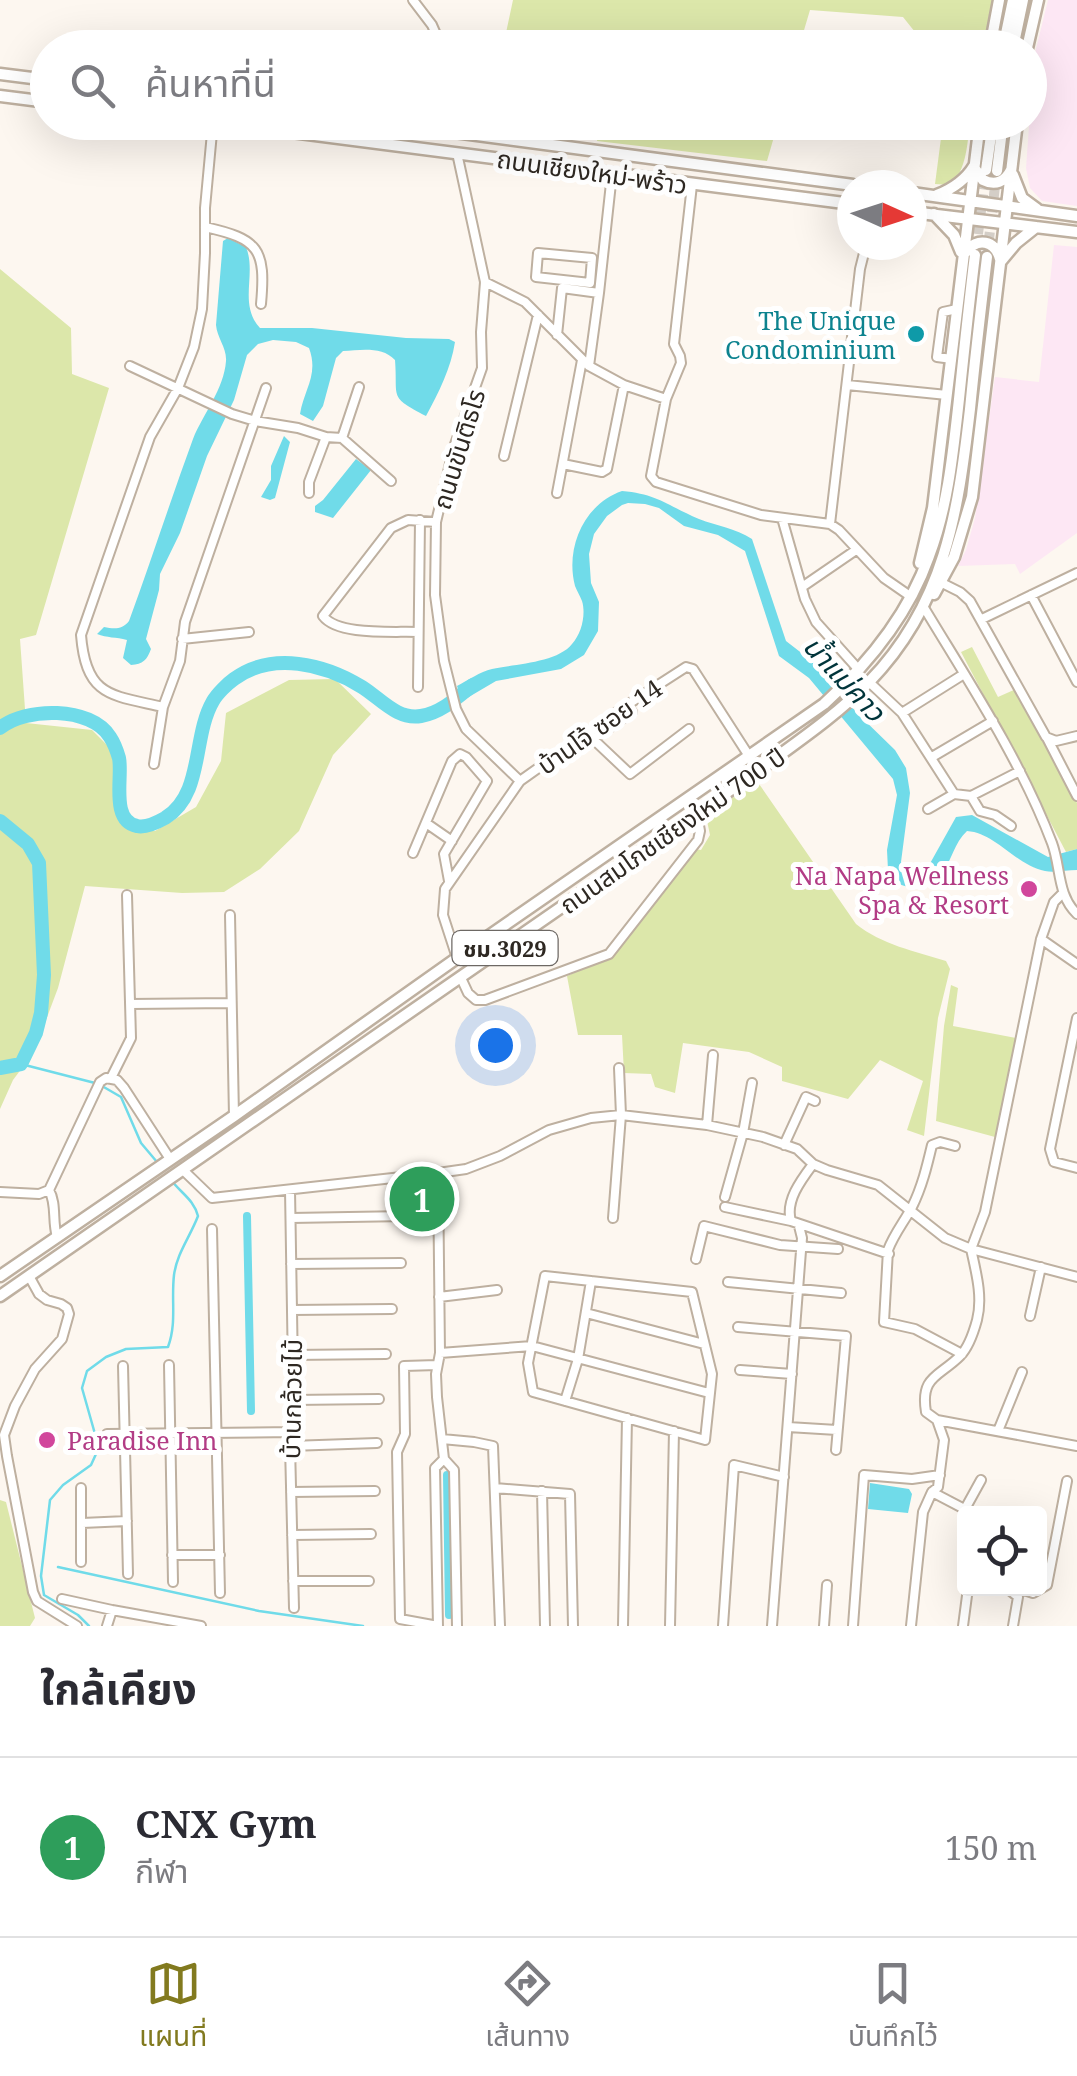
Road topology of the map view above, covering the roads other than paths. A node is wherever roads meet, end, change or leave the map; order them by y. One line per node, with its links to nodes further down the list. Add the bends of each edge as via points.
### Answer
1 (413, 0): 6 (street)
2 (999, 0): 7 (main road)
3 (1013, 0): 8 (main road)
4 (1023, 0): 9 (main road)
5 (1038, 0): 10 (main road)
6 (434, 30)
7 (993, 30)
8 (1006, 30)
9 (1017, 30)
10 (1031, 30)
11 (0, 74): 12 (main road)
12 (30, 78)
13 (0, 96): 14 (main road)
14 (30, 100)
15 (212, 140): 40 (street)
16 (359, 140): 23 (main road, ถนนเชียงใหม่-พร้าว)
17 (456, 140): 23 (main road)
18 (539, 140): 27 (main road, ถนนเชียงใหม่-พร้าว)
19 (982, 140): 24 (main road)
20 (990, 140): 24 (main road)
21 (996, 140): 24 (main road)
22 (1015, 140): 25 (main road)
23 (456, 152): 26 (main road, ถนนเชียงใหม่-พร้าว); 48 (street, ถนนขันติธโร)
24 (986, 169): 25 (main road, via 978,176 994,183); 30 (main road); 31 (main road)
25 (1011, 170): 33 (main road); 34 (main road, via 1022,198)
26 (612, 174): 28 (main road, ถนนเชียงใหม่-พร้าว); 45 (street)
27 (837, 183)
28 (692, 185): 32 (main road, ถนนเชียงใหม่-พร้าว); 61 (street, via 674,344 681,364)
29 (927, 194): 30 (main road)
30 (936, 196): 31 (main road)
31 (970, 201): 33 (main road); 38 (main road)
32 (837, 202)
33 (1007, 206): 34 (main road); 39 (main road)
34 (1038, 210): 37 (main road)
35 (927, 213): 36 (main road)
36 (934, 214): 38 (main road); 43 (main road)
37 (1077, 216)
38 (968, 219): 39 (main road); 43 (main road)
39 (1006, 223): 41 (main road); 47 (main road)
40 (205, 227): 50 (street, via 236,234 256,252 262,262); 58 (street, via 202,310)
41 (1036, 227): 42 (main road); 47 (main road)
42 (1077, 232)
43 (975, 256): 47 (main road, via 974,244 990,243); 60 (main road, via 957,310); 78 (main road, ถนนสมโภชเชียงใหม่ 700 ปี / ชม.3029, via 949,479 936,537); 80 (main road, ถนนสมโภชเชียงใหม่ 700 ปี / ชม.3029, via 958,507)
44 (592, 258): 44 (street, via 590,283 536,277 538,253); 45 (street)
45 (603, 259): 49 (street)
46 (862, 260): 56 (street)
47 (1000, 262): 76 (main road, via 972,497)
48 (485, 282): 51 (street); 72 (street, ถนนขันติธโร, via 482,368)
49 (600, 292): 52 (street, via 562,288); 53 (street)
50 (261, 304)
51 (538, 314): 52 (street); 65 (street)
52 (557, 335): 53 (street)
53 (585, 363): 55 (street); 66 (street)
54 (130, 366): 58 (street)
55 (624, 384): 61 (street); 66 (street, via 607,469)
56 (847, 385): 60 (street); 73 (street)
57 (359, 387): 64 (street)
58 (178, 388): 62 (street); 91 (street, via 150,437 81,634 88,672 99,687)
59 (266, 388): 62 (street)
60 (947, 395): 78 (main road, via 933,508)
61 (666, 400): 70 (street, via 651,476 656,482)
62 (255, 421): 63 (street); 84 (street)
63 (326, 437): 64 (street); 68 (street)
64 (342, 438): 67 (street)
65 (504, 456)
66 (562, 464): 69 (street)
67 (391, 480)
68 (309, 493)
69 (557, 493)
70 (782, 518): 73 (street); 77 (street)
71 (420, 520): 72 (street); 83 (street); 83 (street, via 391,528 323,616 354,630)
72 (436, 522): 101 (street, ถนนขันติธโร, via 435,595 456,709 466,729)
73 (830, 524): 74 (street)
74 (856, 550): 77 (street); 78 (street, via 884,578)
75 (1076, 575): 79 (street)
76 (942, 583): 80 (main road); 81 (street, via 970,601)
77 (802, 587): 85 (street, via 816,622)
78 (913, 592): 85 (main road, ถนนสมโภชเชียงใหม่ 700 ปี / ชม.3029)
79 (1031, 596): 81 (street); 88 (street)
80 (923, 606): 86 (street); 87 (main road, ถนนสมโภชเชียงใหม่ 700 ปี / ชม.3029)
81 (982, 619): 95 (street)
82 (249, 632): 84 (street)
83 (418, 632): 89 (street)
84 (182, 639): 91 (street)
85 (859, 670): 97 (main road, ถนนสมโภชเชียงใหม่ 700 ปี / ชม.3029, via 824,704)
86 (964, 674): 92 (street); 93 (street)
87 (869, 682): 92 (street); 106 (main road, ถนนสมโภชเชียงใหม่ 700 ปี / ชม.3029)
88 (1077, 682)
89 (418, 687)
90 (627, 705): 94 (street, via 632,712 593,739 630,774); 97 (street, บ้านโจ้ ซอย 14, via 692,669); 101 (street, บ้านโจ้ ซอย 14)
91 (163, 707): 99 (street)
92 (902, 713): 98 (street)
93 (993, 721): 98 (street); 100 (street)
94 (689, 730)
95 (1046, 736): 96 (street); 104 (street)
96 (1077, 736)
97 (750, 756): 117 (main road, ถนนสมโภชเชียงใหม่ 700 ปี / ชม.3029)
98 (932, 757): 102 (street)
99 (154, 764)
100 (1020, 771): 103 (street); 112 (street, via 1056,853)
101 (520, 781): 111 (street, บ้านโจ้ ซอย 14)
102 (954, 794): 103 (street); 105 (street)
103 (972, 796): 108 (street, via 980,811)
104 (1077, 796)
105 (928, 809)
106 (697, 814): 119 (main road, ถนนสมโภชเชียงใหม่ 700 ปี / ชม.3029); 119 (street, via 698,840 609,954 485,1000 476,1000)
107 (426, 823): 109 (street); 109 (street, via 452,761 466,757 487,782); 110 (street)
108 (1011, 826)
109 (452, 841): 111 (street, via 444,854)
110 (413, 853)
111 (448, 882): 117 (street, via 443,915)
112 (1062, 889): 114 (street); 116 (street)
113 (127, 895): 121 (street)
114 (1077, 914)
115 (230, 915): 120 (street)
116 (1041, 939): 118 (street); 150 (street, via 985,1212)
117 (456, 958): 129 (main road, ถนนสมโภชเชียงใหม่ 700 ปี / ชม.3029)
118 (1077, 964)
119 (460, 978): 138 (main road, ถนนสมโภชเชียงใหม่ 700 ปี / ชม.3029)
120 (231, 1003): 121 (street); 129 (street)
121 (130, 1004): 125 (street, via 131,1038)
122 (1077, 1018): 136 (street, via 1050,1149 1054,1162)
123 (713, 1055): 130 (street)
124 (620, 1068): 128 (street)
125 (111, 1078): 134 (street, via 124,1088); 139 (street, via 98,1086)
126 (752, 1083): 131 (street)
127 (816, 1101): 132 (street, via 806,1098)
128 (621, 1115): 130 (street); 137 (street, via 549,1130 500,1156); 145 (street)
129 (234, 1116): 134 (main road, ถนนสมโภชเชียงใหม่ 700 ปี / ชม.3029)
130 (706, 1125): 131 (street)
131 (743, 1133): 132 (street); 146 (street, via 725,1202)
132 (784, 1145): 135 (street)
133 (956, 1146): 142 (street, via 932,1145)
134 (168, 1161): 148 (main road, ถนนสมโภชเชียงใหม่ 700 ปี / ชม.3029)
135 (812, 1164): 142 (street, via 878,1185); 146 (street, via 788,1214)
136 (1077, 1168)
137 (438, 1173): 140 (street); 166 (street)
138 (179, 1174): 140 (street, via 212,1198); 158 (main road, ถนนสมโภชเชียงใหม่ 700 ปี / ชม.3029)
139 (49, 1190): 141 (street); 148 (street)
140 (290, 1190): 144 (street, บ้านกล้วยไม้)
141 (0, 1192)
142 (910, 1211): 150 (street); 152 (street)
143 (407, 1216): 144 (street)
144 (291, 1218): 155 (street, บ้านกล้วยไม้)
145 (613, 1218)
146 (795, 1224): 149 (street); 152 (street)
147 (212, 1229): 197 (street)
148 (57, 1237): 157 (main road, ถนนสมโภชเชียงใหม่ 700 ปี / ชม.3029)
149 (801, 1246): 151 (street); 153 (street, via 704,1226); 162 (street)
150 (971, 1249): 156 (street); 178 (street, via 979,1306)
151 (838, 1250)
152 (888, 1254): 178 (street, via 884,1322 915,1329)
153 (696, 1259)
154 (401, 1263): 155 (street)
155 (291, 1264): 168 (street, บ้านกล้วยไม้)
156 (1041, 1267): 159 (street); 170 (street)
157 (0, 1276)
158 (29, 1276): 165 (main road, ถนนสมโภชเชียงใหม่ 700 ปี / ชม.3029); 238 (street, via 39,1294 69,1314 62,1339 35,1369 4,1435 33,1592)
159 (1077, 1277)
160 (591, 1281): 169 (street); 173 (street, via 692,1292); 174 (street, via 546,1276)
161 (728, 1282): 162 (street)
162 (798, 1288): 164 (street); 172 (street)
163 (497, 1290): 166 (street)
164 (841, 1292)
165 (0, 1296)
166 (439, 1297): 175 (street)
167 (392, 1309): 168 (street)
168 (292, 1310): 176 (street, บ้านกล้วยไม้)
169 (586, 1314): 173 (street); 179 (street)
170 (1030, 1316)
171 (738, 1327): 172 (street)
172 (795, 1332): 185 (street); 193 (street, via 846,1336)
173 (704, 1344): 186 (street)
174 (532, 1346): 175 (street); 179 (street); 189 (street, via 533,1392)
175 (440, 1353): 182 (street)
176 (292, 1354): 177 (street); 188 (street, บ้านกล้วยไม้)
177 (386, 1354)
178 (962, 1354): 191 (street, via 929,1381 926,1412)
179 (578, 1359): 186 (street); 189 (street)
180 (169, 1365): 200 (street)
181 (123, 1366): 199 (street)
182 (438, 1366): 201 (street); 206 (street, via 404,1366 405,1434 397,1452 400,1619 438,1626 435,1468)
183 (740, 1370): 185 (street)
184 (1022, 1372): 195 (street)
185 (792, 1374): 192 (street)
186 (710, 1393): 194 (street, via 704,1440)
187 (379, 1399): 188 (street)
188 (293, 1400): 196 (street, บ้านกล้วยไม้)
189 (565, 1401): 190 (street)
190 (628, 1418): 194 (street); 245 (street)
191 (937, 1420): 195 (street); 207 (street, via 944,1440)
192 (788, 1427): 193 (street); 208 (street)
193 (837, 1430): 205 (street)
194 (674, 1431): 246 (street)
195 (998, 1431): 204 (street)
196 (294, 1432): 197 (street); 203 (street, บ้านกล้วยไม้)
197 (218, 1433): 200 (street); 224 (street)
198 (107, 1434): 199 (street)
199 (125, 1434): 200 (street); 219 (street)
200 (170, 1434): 223 (street)
201 (442, 1439): 206 (street); 212 (street, via 493,1446)
202 (377, 1444): 203 (street)
203 (290, 1446): 215 (street, บ้านกล้วยไม้)
204 (1077, 1446)
205 (836, 1450)
206 (444, 1459): 241 (street, via 454,1470)
207 (940, 1475): 216 (street); 250 (street, via 864,1475)
208 (784, 1477): 247 (street, via 734,1465); 248 (street)
209 (981, 1480): 218 (street)
210 (1067, 1482): 231 (street)
211 (81, 1488): 220 (street)
212 (494, 1488): 214 (street); 242 (street)
213 (374, 1491): 215 (street)
214 (542, 1491): 243 (street); 244 (street, via 570,1494)
215 (291, 1492): 222 (street, บ้านกล้วยไม้)
216 (932, 1492): 217 (street); 251 (street, via 923,1512)
217 (959, 1506)
218 (967, 1506)
219 (127, 1521): 220 (street); 226 (street)
220 (82, 1523): 225 (street)
221 (371, 1534): 222 (street)
222 (292, 1535): 229 (street, บ้านกล้วยไม้)
223 (172, 1555): 224 (street); 228 (street)
224 (220, 1555): 232 (street)
225 (82, 1562)
226 (128, 1574)
227 (369, 1581): 229 (street)
228 (173, 1582)
229 (293, 1582): 236 (street, บ้านกล้วยไม้)
230 (827, 1585): 249 (street)
231 (1047, 1586)
232 (220, 1593)
233 (967, 1596): 252 (street)
234 (1017, 1596): 253 (street)
235 (62, 1598): 237 (street)
236 (294, 1608)
237 (112, 1610): 239 (street); 240 (street)
238 (77, 1626)
239 (108, 1626)
240 (201, 1626)
241 (457, 1626)
242 (500, 1626)
243 (545, 1626)
244 (573, 1626)
245 (623, 1626)
246 (670, 1626)
247 (722, 1626)
248 (772, 1626)
249 (826, 1626)
250 (853, 1626)
251 (910, 1626)
252 (963, 1626)
253 (1013, 1626)

